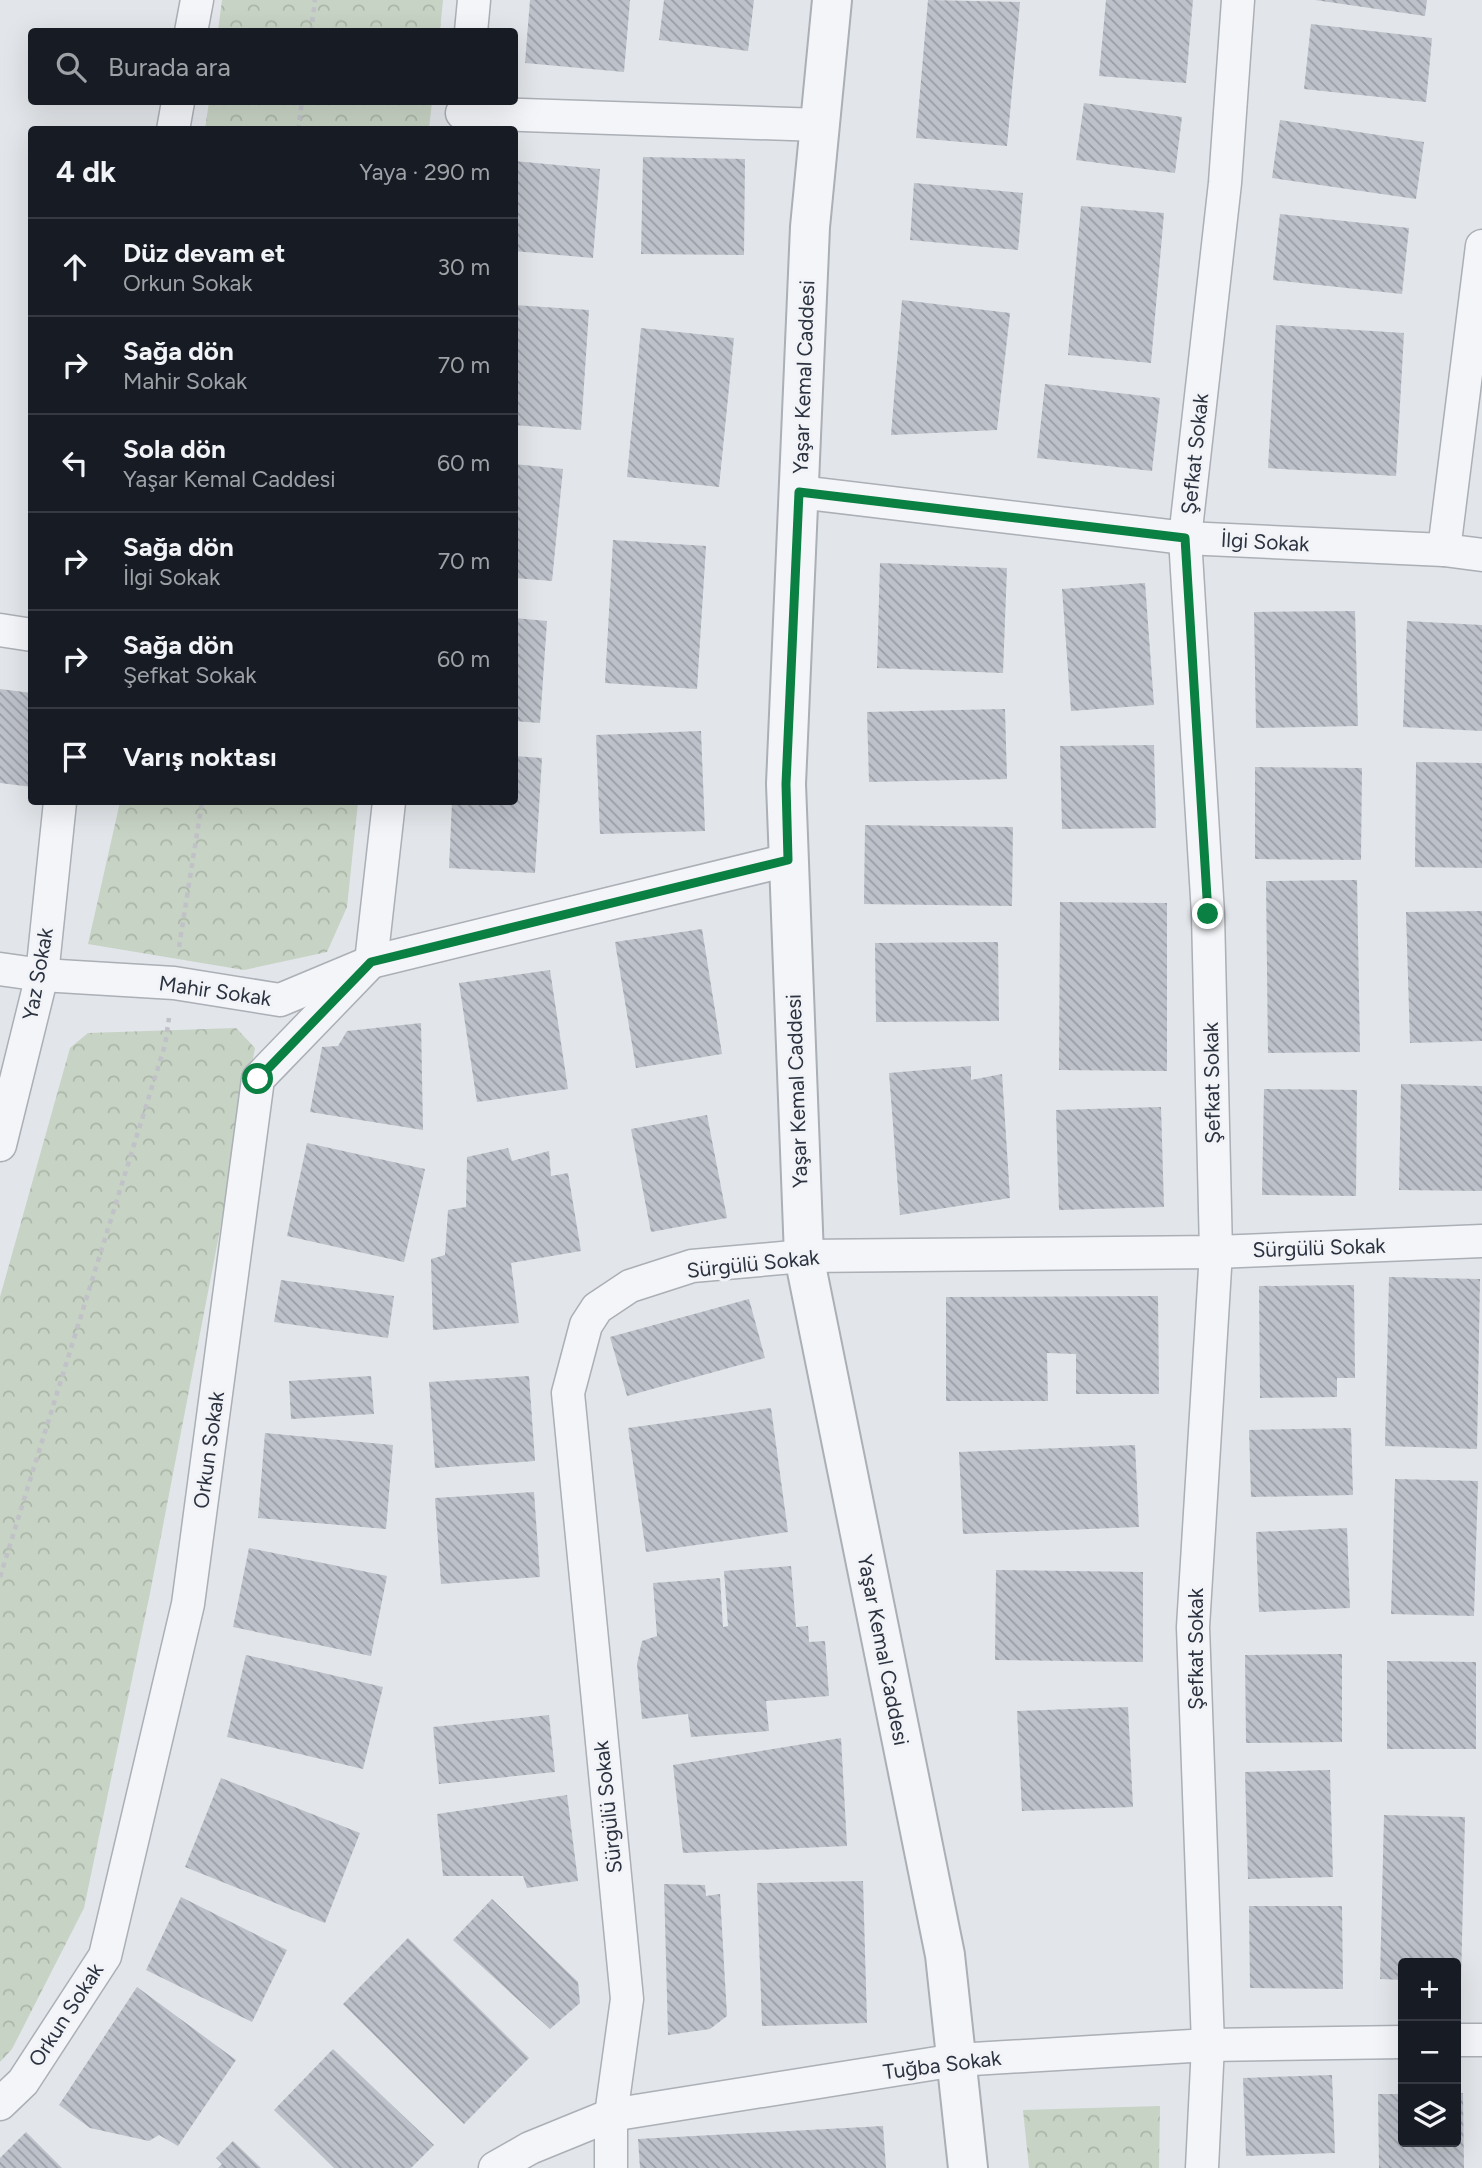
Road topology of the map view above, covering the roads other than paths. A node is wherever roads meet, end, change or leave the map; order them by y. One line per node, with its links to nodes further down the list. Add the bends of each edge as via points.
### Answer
1 (197, 0): 5 (street)
2 (474, 0): 6 (street)
3 (832, 0): 9 (street, Yaşar Kemal Caddesi)
4 (1238, 0): 13 (street, Şefkat Sokak, via 1225,183)
5 (192, 28)
6 (471, 28)
7 (177, 105): 10 (street)
8 (462, 115): 9 (street)
9 (820, 125): 12 (street, Yaşar Kemal Caddesi, via 810,227)
10 (174, 126)
11 (1482, 246): 14 (street)
12 (799, 492): 13 (street, İlgi Sokak); 20 (street, Yaşar Kemal Caddesi, via 786,784)
13 (1185, 538): 14 (street, İlgi Sokak); 26 (street, Şefkat Sokak, via 1208,914)
14 (1444, 550): 15 (street, İlgi Sokak)
15 (1482, 555)
16 (0, 630): 17 (street)
17 (28, 634)
18 (60, 805): 23 (street, Yaz Sokak)
19 (389, 805): 21 (street)
20 (788, 860): 21 (street, Mahir Sokak); 27 (street, Yaşar Kemal Caddesi)
21 (371, 962): 23 (street, Mahir Sokak, via 280,1000 174,984); 33 (street, Orkun Sokak, via 258,1079 188,1604 105,1956 23,2082)
22 (0, 969): 23 (street, Mahir Sokak)
23 (42, 975): 24 (street, Yaz Sokak)
24 (0, 1145)
25 (1482, 1241): 26 (street, Sürgülü Sokak)
26 (1216, 1252): 27 (street, Sürgülü Sokak); 31 (street, Şefkat Sokak, via 1193,1627)
27 (804, 1256): 32 (street, Yaşar Kemal Caddesi, via 945,1955); 34 (street, Sürgülü Sokak, via 692,1266 630,1286 597,1308 586,1325 568,1393 627,1999)
28 (1461, 2040): 29 (street)
29 (1482, 2040)
30 (1398, 2042): 31 (street, Tuğba Sokak)
31 (1208, 2045): 32 (street, Tuğba Sokak); 38 (street, Şefkat Sokak)
32 (956, 2060): 34 (street, Tuğba Sokak); 37 (street, Yaşar Kemal Caddesi)
33 (0, 2104)
34 (611, 2115): 35 (street, Tuğba Sokak, via 530,2148); 36 (street, Sürgülü Sokak)
35 (495, 2168)
36 (611, 2168)
37 (968, 2168)
38 (1202, 2168)

